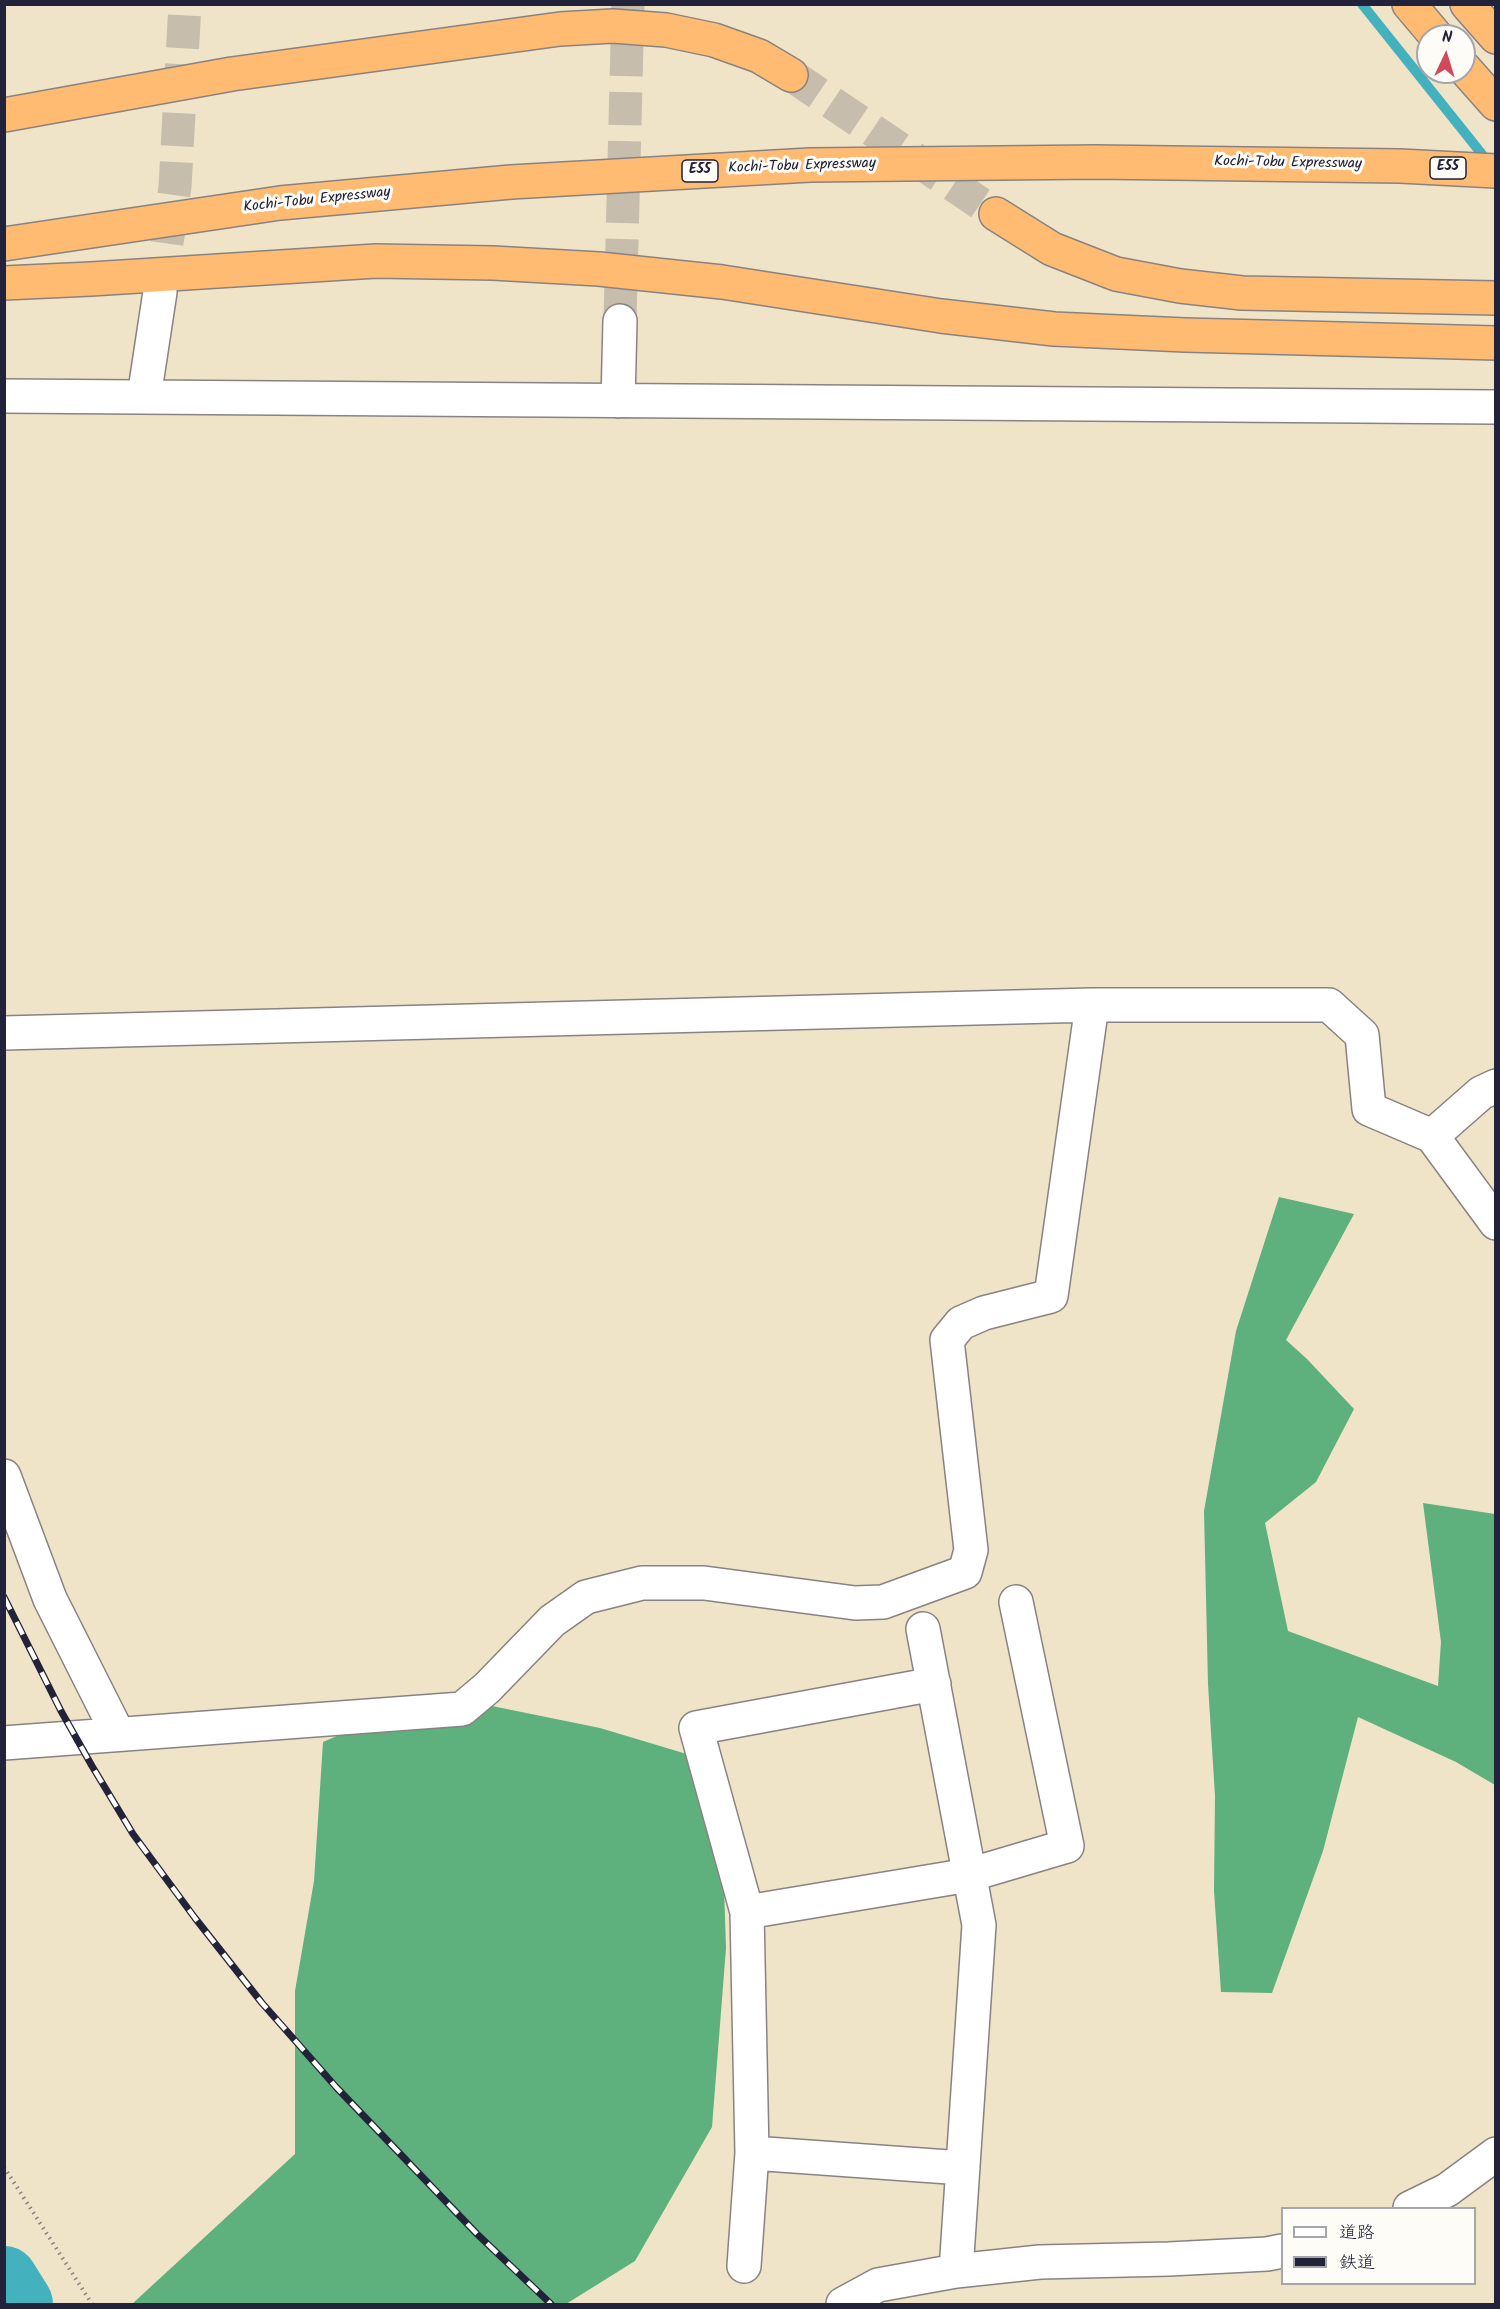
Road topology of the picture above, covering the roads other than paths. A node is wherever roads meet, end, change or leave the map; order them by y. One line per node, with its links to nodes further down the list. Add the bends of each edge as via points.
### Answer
1 (1409, 4): 3 (highway)
2 (1467, 4): 4 (highway)
3 (1426, 24)
4 (1496, 37)
5 (791, 75): 8 (highway, via 759,56 714,40 666,30 613,26 560,29 232,74)
6 (1476, 82): 7 (highway)
7 (1496, 104)
8 (4, 115)
9 (1496, 171): 11 (highway, Kochi-Tobu Expressway / E55, via 1095,162 858,165 559,179 280,203)
10 (996, 214): 14 (highway, via 1052,249 1116,274 1180,286 1242,293)
11 (4, 244)
12 (4, 283): 16 (highway, via 376,261 493,262 722,282 1054,329)
13 (160, 292): 18 (street)
14 (1496, 298)
15 (620, 321): 19 (street)
16 (1496, 343)
17 (4, 396): 18 (street)
18 (144, 398): 19 (street)
19 (618, 401): 20 (street)
20 (1496, 407)
21 (1092, 1005): 22 (street); 24 (street, via 1329,1005 1362,1035 1369,1109); 30 (street, via 1051,1296 984,1313 961,1323 947,1340 971,1550 965,1572 883,1602 855,1603 704,1583 642,1583 586,1597 552,1621 462,1709)
22 (4, 1033)
23 (1496, 1086): 24 (street, via 1481,1093)
24 (1432, 1136): 25 (street)
25 (1496, 1223)
26 (4, 1476): 30 (street, via 50,1599)
27 (1016, 1602): 32 (street, via 1067,1846)
28 (923, 1629): 29 (street)
29 (934, 1683): 32 (street); 33 (street, via 696,1728)
30 (118, 1734): 31 (street)
31 (4, 1743)
32 (969, 1875): 33 (street); 36 (street, via 979,1925)
33 (747, 1912): 34 (street)
34 (752, 2153): 36 (street); 39 (street)
35 (1496, 2154): 37 (street, via 1447,2190)
36 (963, 2168): 40 (street)
37 (1412, 2207)
38 (1281, 2251): 40 (street, via 1040,2262)
39 (744, 2266)
40 (957, 2271): 41 (street, via 878,2285)
41 (843, 2304)

